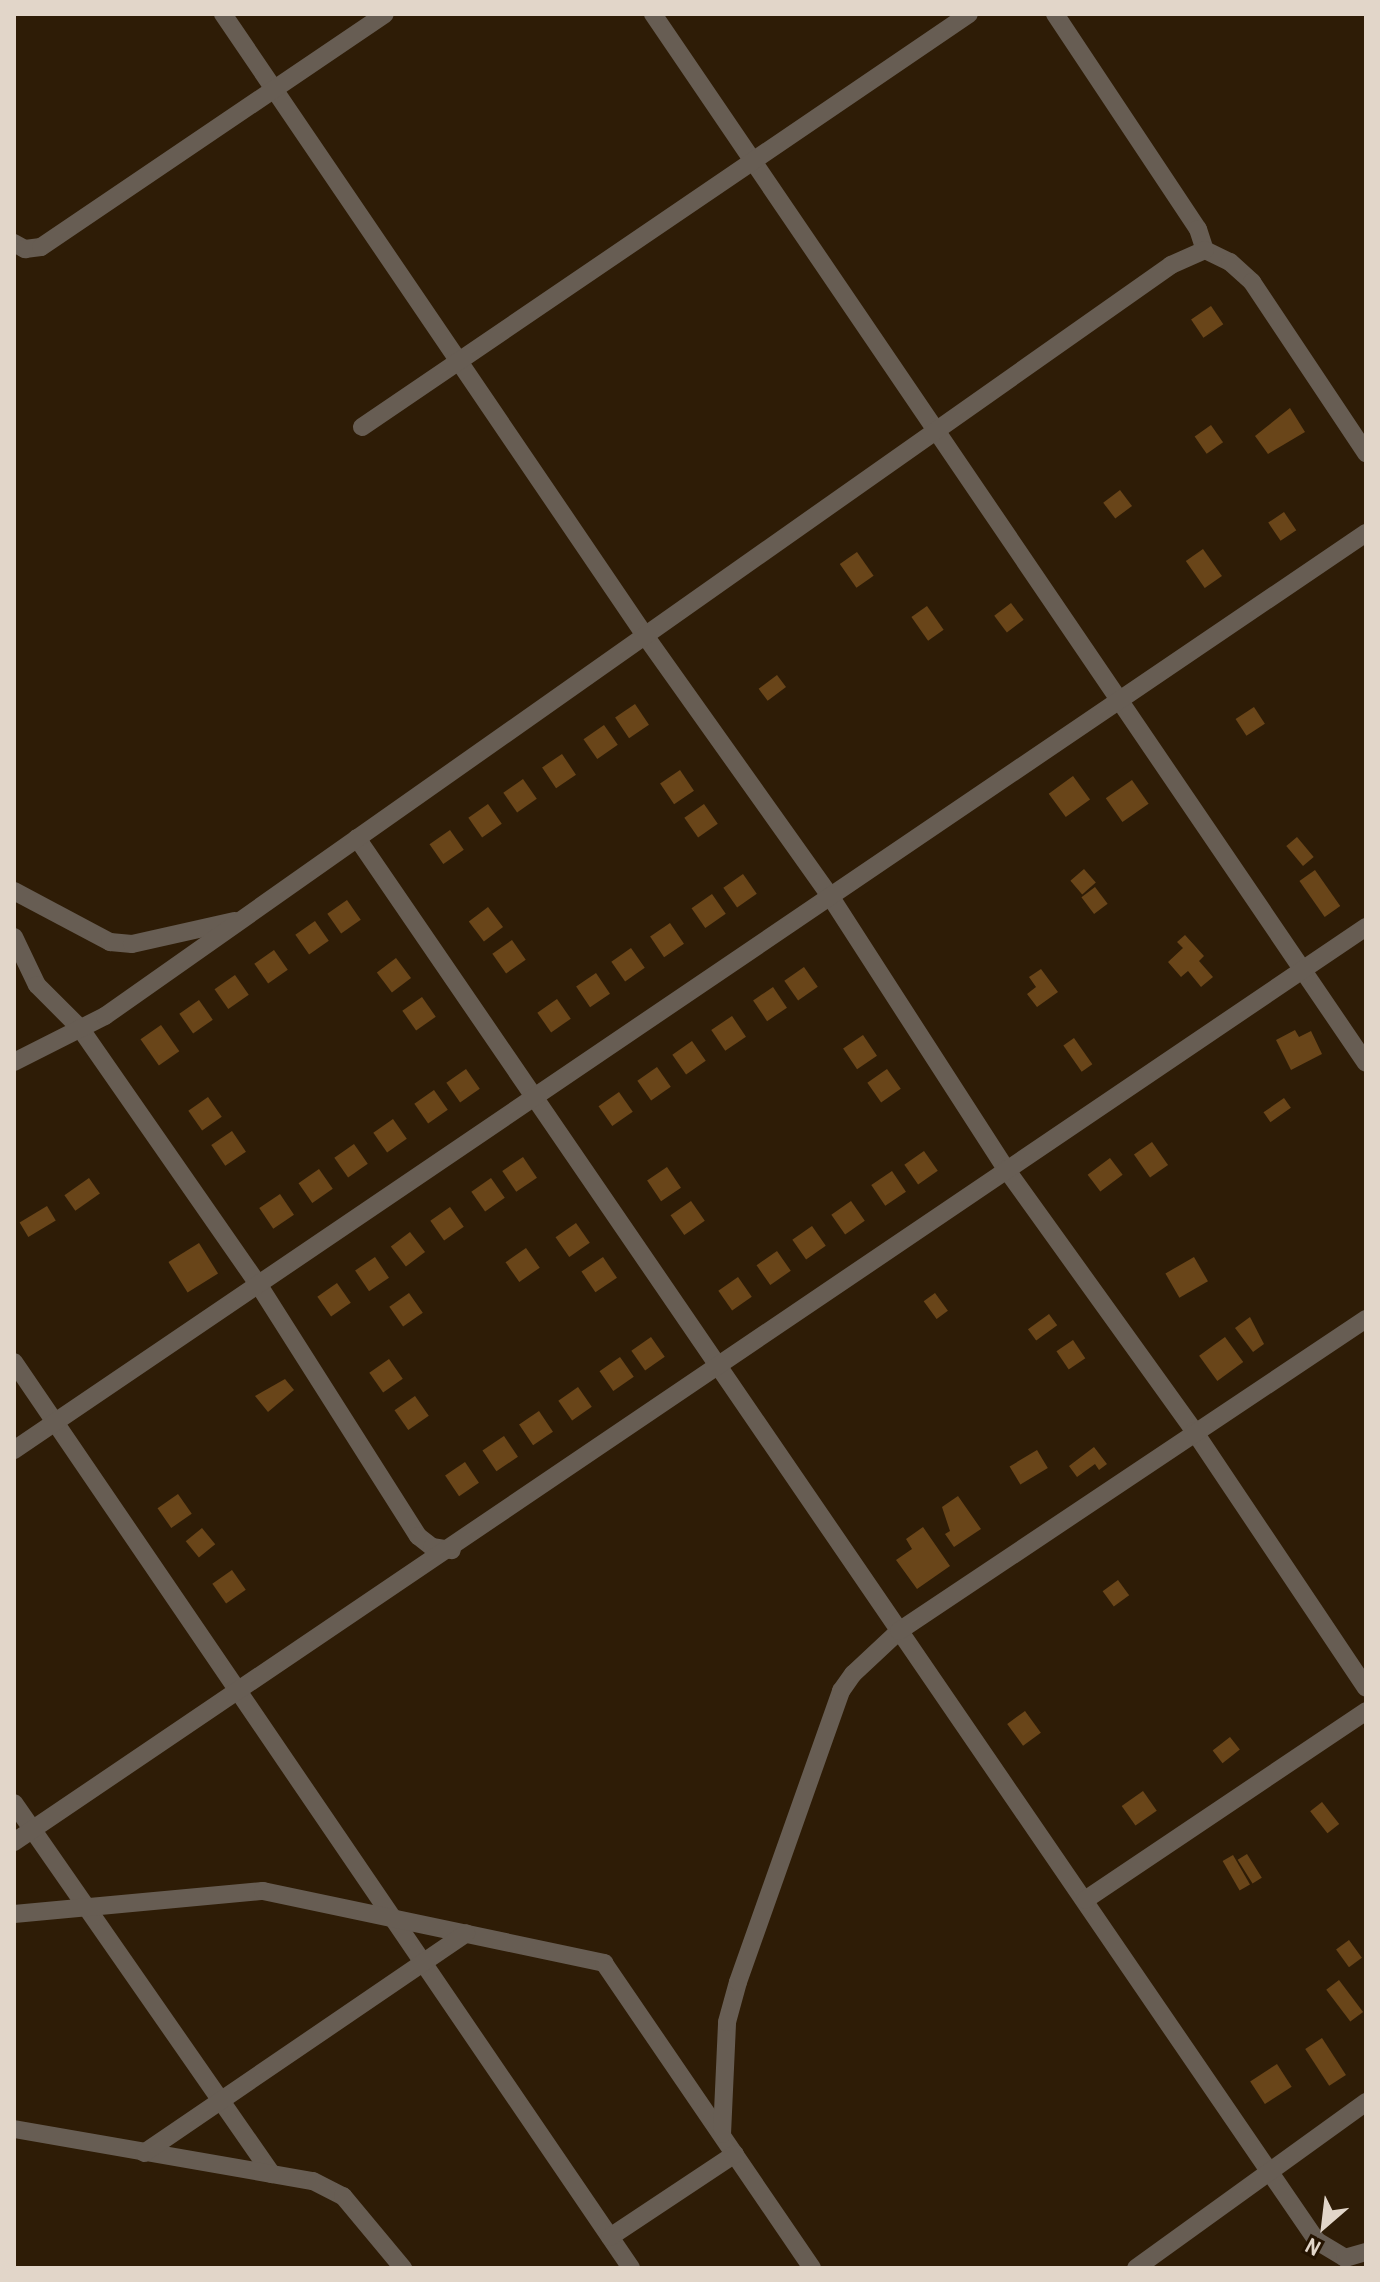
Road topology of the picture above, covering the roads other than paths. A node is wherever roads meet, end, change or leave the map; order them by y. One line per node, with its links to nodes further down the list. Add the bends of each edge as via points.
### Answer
1 (223, 14): 6 (street)
2 (385, 14): 6 (street)
3 (653, 14): 7 (street)
4 (969, 14): 7 (street)
5 (1055, 14): 9 (street, via 1198,229)
6 (274, 89): 8 (street, via 41,247 25,249); 10 (street)
7 (754, 161): 10 (street); 12 (street)
8 (14, 243)
9 (1205, 250): 12 (street, via 1171,265); 13 (street, via 1230,262 1252,282)
10 (459, 361): 11 (street); 15 (street)
11 (362, 427)
12 (937, 428): 15 (street); 16 (street)
13 (1366, 453)
14 (1366, 533): 16 (street)
15 (646, 637): 17 (street); 19 (street)
16 (1119, 700): 19 (street); 23 (street)
17 (357, 838): 20 (street); 27 (street)
18 (14, 891): 20 (street, via 110,942 132,944)
19 (830, 896): 27 (street); 28 (street)
20 (245, 919): 24 (street)
21 (1366, 927): 23 (street)
22 (14, 937): 24 (street, via 37,985)
23 (1304, 967): 26 (street); 28 (street)
24 (80, 1028): 25 (street); 29 (street)
25 (14, 1062)
26 (1366, 1063)
27 (535, 1097): 29 (street); 32 (street)
28 (1006, 1169): 32 (street); 34 (street)
29 (260, 1287): 33 (street); 36 (street, via 418,1536 432,1547)
30 (1366, 1319): 34 (street)
31 (14, 1362): 33 (street)
32 (722, 1365): 36 (street); 37 (street)
33 (54, 1423): 35 (street); 39 (street)
34 (1194, 1431): 37 (street); 38 (street)
35 (14, 1450)
36 (452, 1550): 39 (street)
37 (899, 1631): 44 (street); 53 (street, via 841,1691 777,1866 727,2022)
38 (1366, 1688)
39 (238, 1691): 42 (street); 47 (street)
40 (1366, 1711): 44 (street)
41 (14, 1803): 42 (street)
42 (32, 1830): 43 (street); 45 (street)
43 (14, 1842)
44 (1085, 1900): 56 (street)
45 (85, 1906): 46 (street); 47 (street, via 263,1891); 50 (street)
46 (14, 1914)
47 (393, 1918): 48 (street); 49 (street)
48 (466, 1933): 49 (street); 53 (street, via 604,1963)
49 (423, 1963): 50 (street); 58 (street)
50 (220, 2100): 54 (street); 57 (street)
51 (1366, 2102): 56 (street)
52 (14, 2129): 54 (street)
53 (722, 2134): 55 (street)
54 (144, 2153): 57 (street)
55 (735, 2154): 58 (street); 62 (street)
56 (1270, 2166): 59 (street, via 1330,2253 1345,2258); 63 (street)
57 (272, 2174): 60 (street, via 313,2181 343,2196)
58 (610, 2237): 61 (street)
59 (1366, 2253): 64 (street)
60 (403, 2268)
61 (631, 2268)
62 (812, 2268)
63 (1136, 2268)
64 (1352, 2268)

